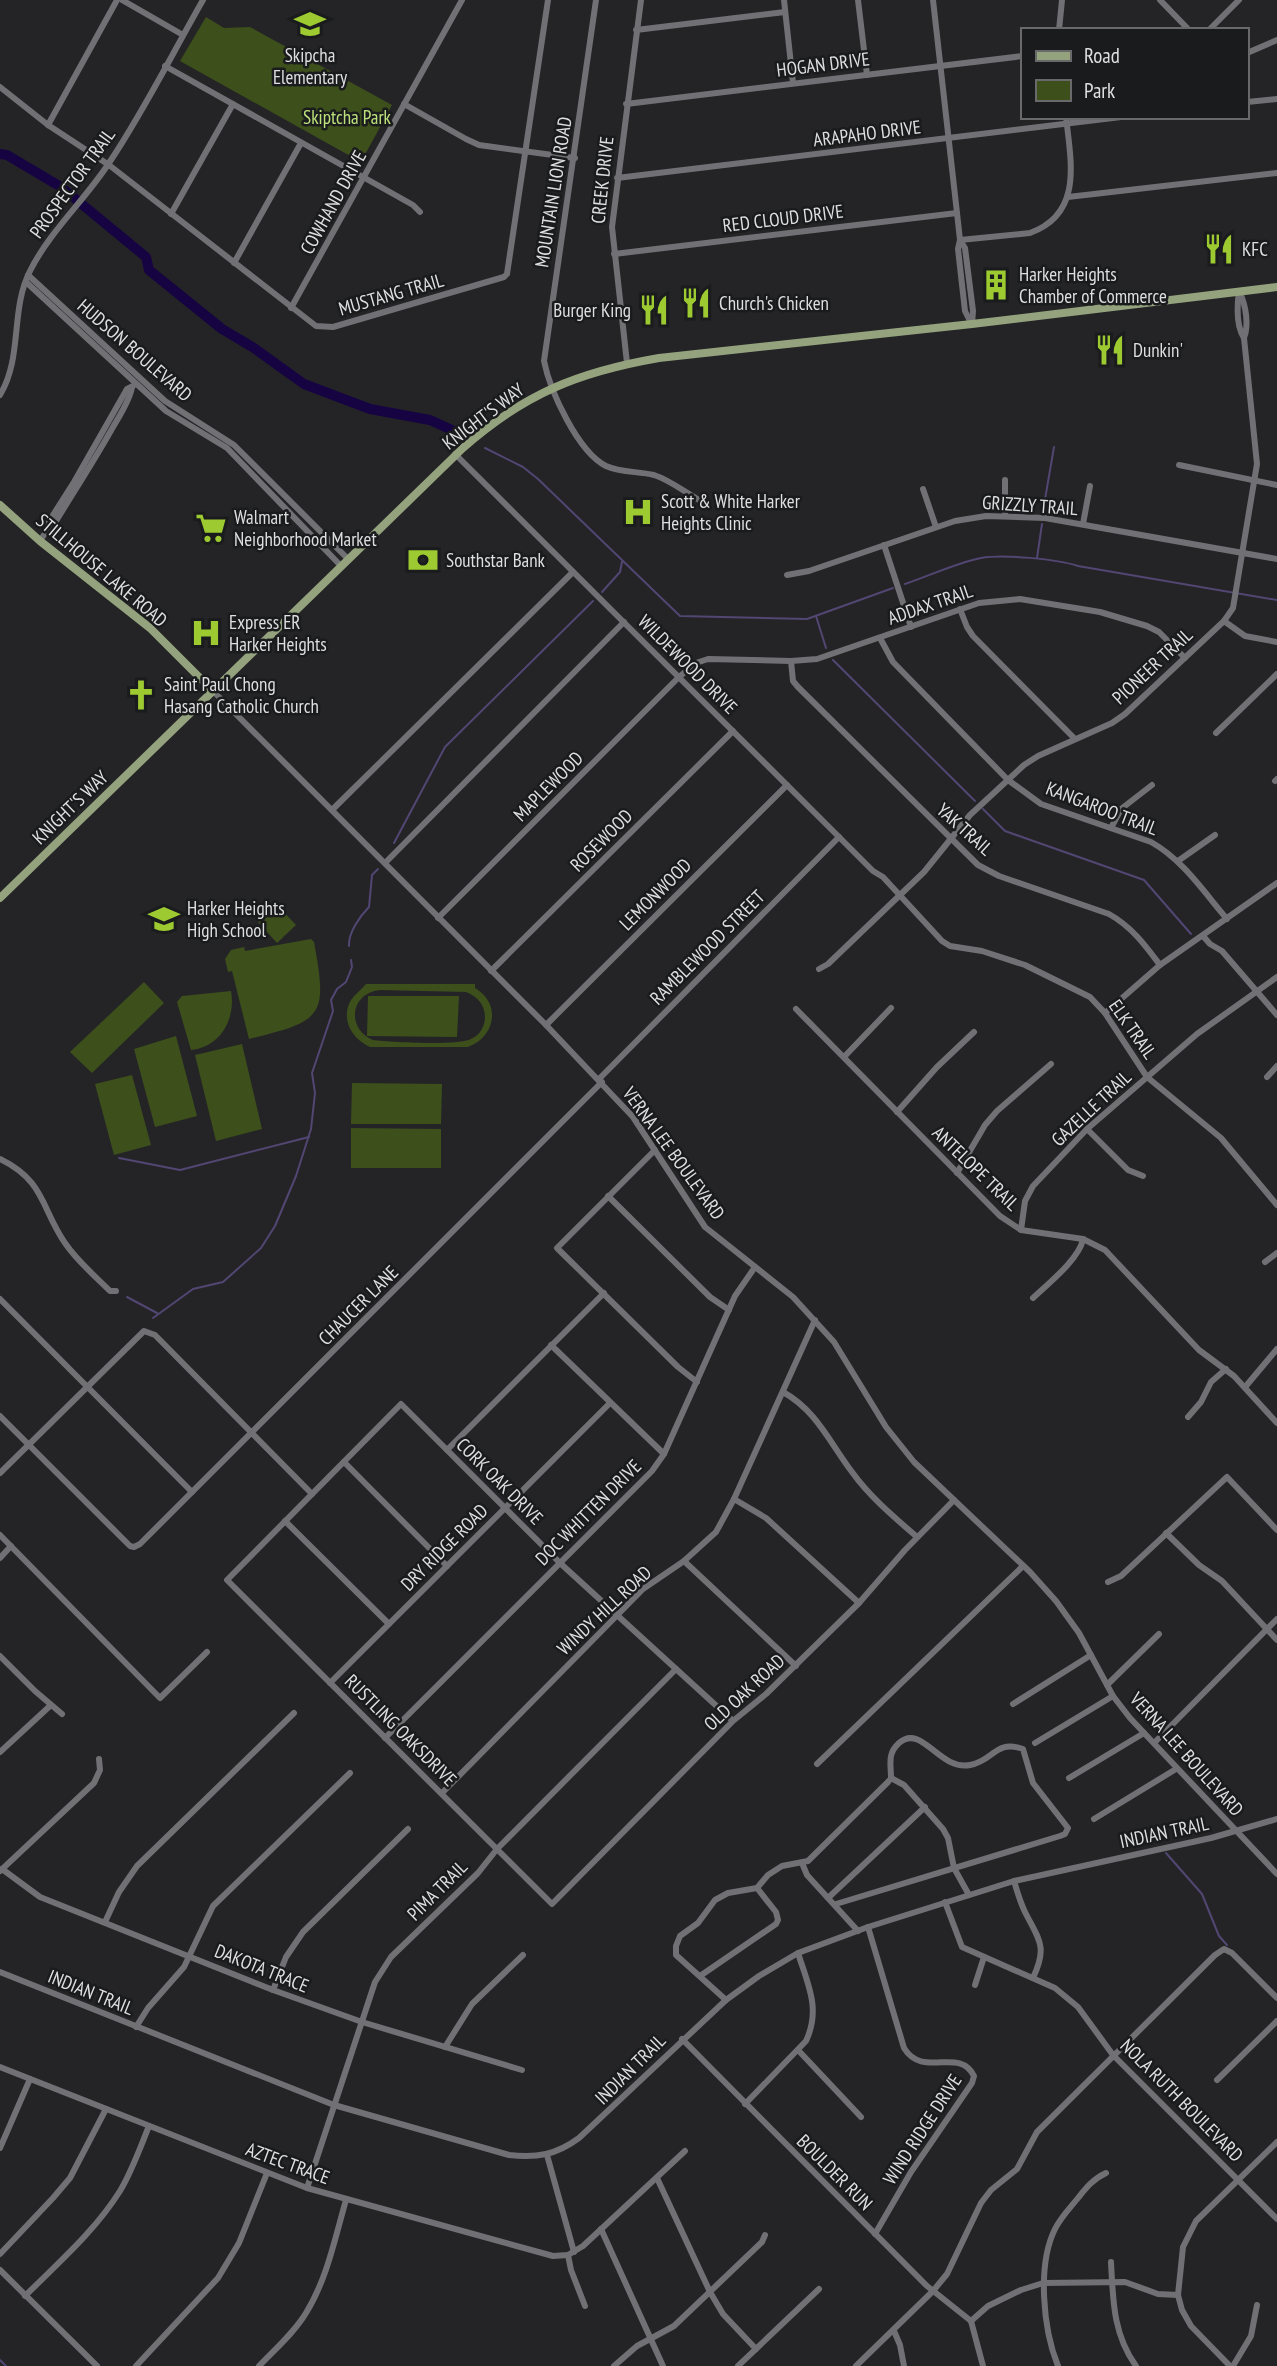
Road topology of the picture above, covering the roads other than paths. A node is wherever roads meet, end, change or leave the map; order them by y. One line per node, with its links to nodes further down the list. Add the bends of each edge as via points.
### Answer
1 (117, 0): 35 (street)
2 (122, 0): 19 (street)
3 (203, 0): 19 (street, PROSPECTOR TRAIL)
4 (462, 0): 31 (street, COWHAND DRIVE)
5 (548, 0): 38 (street, MUSTANG TRAIL)
6 (596, 0): 39 (street, MOUNTAIN LION ROAD)
7 (641, 0): 18 (street, CREEK DRIVE)
8 (783, 0): 14 (street)
9 (858, 0): 25 (street)
10 (933, 0): 24 (street)
11 (1062, 0): 15 (street)
12 (1160, 0): 16 (street)
13 (1239, 0): 17 (street)
14 (785, 12): 18 (street); 26 (street)
15 (1059, 28)
16 (1187, 28)
17 (1211, 28)
18 (636, 30): 32 (street, CREEK DRIVE)
19 (183, 35): 23 (street, PROSPECTOR TRAIL)
20 (1277, 40): 21 (street)
21 (1249, 52)
22 (1021, 56): 24 (street, HOGAN DRIVE)
23 (165, 66): 30 (street); 40 (street, PROSPECTOR TRAIL)
24 (940, 67): 25 (street, HOGAN DRIVE); 36 (street)
25 (867, 75): 26 (street, HOGAN DRIVE)
26 (793, 83): 32 (street, HOGAN DRIVE)
27 (0, 87): 35 (street, MUSTANG TRAIL)
28 (1277, 99): 29 (street)
29 (1249, 102)
30 (233, 104): 37 (street); 47 (street)
31 (404, 104): 38 (street, via 472,142); 42 (street, COWHAND DRIVE)
32 (626, 104): 43 (street, CREEK DRIVE)
33 (1094, 119): 34 (street, ARAPAHO DRIVE)
34 (1066, 121): 36 (street, ARAPAHO DRIVE); 44 (street, via 1071,174)
35 (48, 125): 40 (street, MUSTANG TRAIL)
36 (949, 139): 43 (street, ARAPAHO DRIVE); 46 (street)
37 (301, 143): 42 (street); 50 (street)
38 (527, 151): 39 (street); 54 (street, MUSTANG TRAIL, via 504,277 333,327 316,326)
39 (575, 158): 58 (street, MOUNTAIN LION ROAD, via 545,351)
40 (109, 164): 47 (street, MUSTANG TRAIL); 51 (street, PROSPECTOR TRAIL, via 37,257)
41 (1277, 173): 44 (street)
42 (364, 178): 45 (street); 54 (street, COWHAND DRIVE)
43 (617, 178): 49 (street, CREEK DRIVE)
44 (1068, 197): 48 (street, via 1041,229)
45 (420, 212)
46 (957, 213): 48 (street); 49 (street, RED CLOUD DRIVE)
47 (171, 214): 50 (street, MUSTANG TRAIL)
48 (960, 240): 55 (street, via 965,311)
49 (614, 254): 56 (street, CREEK DRIVE)
50 (234, 263): 54 (street, MUSTANG TRAIL)
51 (27, 278): 57 (street, HUDSON BOULEVARD); 59 (street, PROSPECTOR TRAIL, via 18,308 13,366)
52 (1277, 287): 53 (main road, KNIGHT'S WAY)
53 (1239, 291): 55 (main road, KNIGHT'S WAY); 63 (street, PIONEER TRAIL, via 1247,330)
54 (291, 308)
55 (972, 324): 56 (main road, KNIGHT'S WAY)
56 (627, 363): 58 (main road, KNIGHT'S WAY)
57 (136, 383): 67 (street, HUDSON BOULEVARD, via 228,440); 75 (street, via 80,485)
58 (552, 387): 60 (main road, KNIGHT'S WAY, via 509,412); 68 (street, MOUNTAIN LION ROAD, via 581,444 597,461 613,469 660,478)
59 (0, 395)
60 (455, 454): 79 (main road, KNIGHT'S WAY); 80 (street, WILDEWOOD DRIVE)
61 (1179, 465): 63 (street)
62 (1005, 480): 70 (street)
63 (1256, 481): 64 (street); 77 (street, PIONEER TRAIL)
64 (1277, 485)
65 (1090, 486): 72 (street)
66 (923, 489): 73 (street)
67 (282, 500): 71 (street, HUDSON BOULEVARD); 74 (street, HUDSON BOULEVARD)
68 (701, 501)
69 (0, 505): 75 (main road, STILLHOUSE LAKE ROAD)
70 (1005, 516): 72 (street, GRIZZLY TRAIL); 73 (street, GRIZZLY TRAIL, via 971,516)
71 (313, 524): 74 (street); 79 (street, HUDSON BOULEVARD)
72 (1083, 524): 77 (street, GRIZZLY TRAIL)
73 (936, 527): 76 (street, GRIZZLY TRAIL)
74 (307, 530): 79 (street, HUDSON BOULEVARD)
75 (40, 541): 92 (main road, STILLHOUSE LAKE ROAD, via 139,619)
76 (884, 545): 81 (street, GRIZZLY TRAIL); 85 (street)
77 (1243, 553): 78 (street, GRIZZLY TRAIL); 83 (street, PIONEER TRAIL, via 1233,608)
78 (1277, 559)
79 (344, 562): 92 (main road, KNIGHT'S WAY)
80 (573, 572): 84 (street, WILDEWOOD DRIVE); 99 (street)
81 (787, 575)
82 (960, 609): 85 (street, ADDAX TRAIL); 88 (street, ADDAX TRAIL, via 1020,599 1100,612 1159,632); 95 (street, via 973,636)
83 (1224, 621): 87 (street, via 1245,636); 88 (street, PIONEER TRAIL)
84 (624, 622): 91 (street, WILDEWOOD DRIVE); 105 (street)
85 (911, 627): 86 (street, ADDAX TRAIL)
86 (880, 638): 89 (street, ADDAX TRAIL, via 817,659); 96 (street, KANGAROO TRAIL, via 893,662)
87 (1277, 642)
88 (1185, 658): 95 (street, PIONEER TRAIL, via 1125,714)
89 (791, 661): 91 (street, ADDAX TRAIL, via 708,659); 103 (street, YAK TRAIL, via 798,687)
90 (1277, 674): 94 (street)
91 (679, 677): 93 (street, WILDEWOOD DRIVE); 109 (street, MAPLEWOOD)
92 (212, 690): 99 (street, VERNA LEE BOULEVARD); 108 (main road, KNIGHT'S WAY)
93 (733, 731): 97 (street, WILDEWOOD DRIVE); 114 (street, ROSEWOOD)
94 (1216, 733)
95 (1076, 739): 96 (street, PIONEER TRAIL, via 1038,756)
96 (1008, 780): 100 (street, KANGAROO TRAIL, via 1041,804); 103 (street, PIONEER TRAIL)
97 (787, 785): 102 (street, WILDEWOOD DRIVE); 121 (street, LEMONWOOD)
98 (1152, 785): 100 (street, via 1121,808)
99 (332, 810): 105 (street, VERNA LEE BOULEVARD)
100 (1111, 828): 104 (street, KANGAROO TRAIL, via 1151,842)
101 (1214, 835): 104 (street)
102 (839, 838): 107 (street, WILDEWOOD DRIVE); 128 (street, RAMBLEWOOD STREET)
103 (950, 838): 107 (street, PIONEER TRAIL); 112 (street, YAK TRAIL, via 978,865 999,876 1121,921 1140,937)
104 (1178, 861): 110 (street, KANGAROO TRAIL)
105 (385, 863): 109 (street, VERNA LEE BOULEVARD)
106 (1277, 883): 110 (street)
107 (899, 896): 113 (street, PIONEER TRAIL); 119 (street, ELK TRAIL, via 942,942 1025,965 1080,992)
108 (0, 898)
109 (438, 918): 114 (street, VERNA LEE BOULEVARD)
110 (1227, 919): 111 (street)
111 (1203, 936): 112 (street); 116 (street, via 1223,951)
112 (1160, 965): 119 (street)
113 (819, 969)
114 (491, 971): 121 (street, VERNA LEE BOULEVARD)
115 (1277, 977): 116 (street, GAZELLE TRAIL)
116 (1256, 992): 120 (street); 127 (street, GAZELLE TRAIL)
117 (891, 1008): 123 (street)
118 (796, 1009): 123 (street, ANTELOPE TRAIL)
119 (1105, 1013): 127 (street, ELK TRAIL)
120 (1277, 1015)
121 (546, 1025): 128 (street, VERNA LEE BOULEVARD)
122 (974, 1032): 129 (street)
123 (844, 1057): 129 (street, ANTELOPE TRAIL)
124 (1051, 1064): 133 (street, via 997,1111)
125 (1277, 1066): 126 (street)
126 (1267, 1076)
127 (1147, 1077): 130 (street, GAZELLE TRAIL); 136 (street, ELK TRAIL, via 1221,1138)
128 (600, 1081): 131 (street, VERNA LEE BOULEVARD); 159 (street, CHAUCER LANE)
129 (897, 1112): 133 (street, ANTELOPE TRAIL)
130 (1087, 1129): 134 (street, via 1128,1170); 137 (street, GAZELLE TRAIL, via 1033,1186 1025,1201)
131 (655, 1150): 135 (street); 141 (street, VERNA LEE BOULEVARD, via 705,1227)
132 (0, 1159): 142 (street, via 32,1182 66,1245 110,1291)
133 (957, 1173): 137 (street, ANTELOPE TRAIL, via 1000,1216)
134 (1143, 1175)
135 (608, 1196): 143 (street, via 557,1248); 146 (street, via 710,1297)
136 (1277, 1205)
137 (1021, 1230): 138 (street, ANTELOPE TRAIL)
138 (1083, 1239): 144 (street, via 1074,1257); 150 (street, ANTELOPE TRAIL, via 1105,1250 1199,1350)
139 (1277, 1253): 140 (street)
140 (1265, 1262)
141 (755, 1267): 146 (street, DOC WHITTEN DRIVE); 147 (street, VERNA LEE BOULEVARD)
142 (116, 1291)
143 (604, 1293): 148 (street); 151 (street)
144 (1033, 1298)
145 (0, 1299): 152 (street)
146 (729, 1310): 151 (street, DOC WHITTEN DRIVE)
147 (816, 1320): 154 (street, WINDY HILL ROAD); 168 (street, VERNA LEE BOULEVARD, via 898,1443)
148 (551, 1345): 155 (street); 161 (street)
149 (1277, 1349): 153 (street)
150 (1226, 1369): 153 (street, ANTELOPE TRAIL); 157 (street, via 1211,1382)
151 (697, 1382): 162 (street, DOC WHITTEN DRIVE)
152 (87, 1386): 159 (street, via 140,1333 150,1332); 160 (street); 165 (street)
153 (1246, 1386): 158 (street, ANTELOPE TRAIL)
154 (783, 1391): 167 (street, WINDY HILL ROAD); 174 (street, via 806,1408 852,1473)
155 (610, 1403): 162 (street); 169 (street, DRY RIDGE ROAD)
156 (0, 1416): 160 (street)
157 (1188, 1417)
158 (1277, 1423)
159 (252, 1432): 165 (street, CHAUCER LANE); 166 (street)
160 (29, 1445): 164 (street); 165 (street, CHAUCER LANE, via 130,1546 140,1544)
161 (447, 1450): 163 (street, CORK OAK DRIVE, via 401,1404); 169 (street, CORK OAK DRIVE)
162 (664, 1454): 178 (street, DOC WHITTEN DRIVE)
163 (344, 1462): 166 (street); 179 (street)
164 (0, 1473)
165 (192, 1492)
166 (312, 1494): 170 (street)
167 (734, 1499): 177 (street, WINDY HILL ROAD, via 716,1532); 182 (street, via 766,1518)
168 (954, 1500): 174 (street, OLD OAK ROAD); 180 (street, VERNA LEE BOULEVARD)
169 (505, 1509): 178 (street, CORK OAK DRIVE); 179 (street, DRY RIDGE ROAD)
170 (285, 1521): 185 (street); 194 (street, RUSTLING OAKSDRIVE, via 226,1580)
171 (1277, 1530): 172 (street, via 1227,1477)
172 (1166, 1533): 181 (street, via 1121,1576); 186 (street, via 1222,1581)
173 (0, 1535): 175 (street)
174 (917, 1537): 182 (street, OLD OAK ROAD)
175 (11, 1546): 176 (street); 189 (street, via 160,1698)
176 (0, 1558)
177 (684, 1561): 183 (street, WINDY HILL ROAD, via 643,1589); 192 (street)
178 (560, 1563): 183 (street, CORK OAK DRIVE); 203 (street, DOC WHITTEN DRIVE)
179 (447, 1566): 185 (street, DRY RIDGE ROAD)
180 (1023, 1566): 190 (street, VERNA LEE BOULEVARD, via 1063,1610); 208 (street)
181 (1108, 1582)
182 (859, 1603): 192 (street, OLD OAK ROAD)
183 (618, 1615): 193 (street, CORK OAK DRIVE); 213 (street, WINDY HILL ROAD)
184 (1277, 1619): 186 (street)
185 (389, 1624): 194 (street, DRY RIDGE ROAD)
186 (1266, 1629): 188 (street); 205 (street)
187 (1159, 1634): 195 (street)
188 (1277, 1640)
189 (207, 1652)
190 (1091, 1655): 195 (street, VERNA LEE BOULEVARD); 197 (street)
191 (0, 1656): 198 (street)
192 (796, 1665): 201 (street, OLD OAK ROAD)
193 (676, 1669): 201 (street, CORK OAK DRIVE); 219 (street, PIMA TRAIL)
194 (330, 1683): 203 (street, RUSTLING OAKSDRIVE)
195 (1107, 1685): 196 (street, VERNA LEE BOULEVARD)
196 (1113, 1696): 202 (street, VERNA LEE BOULEVARD); 204 (street)
197 (1013, 1704)
198 (51, 1705): 200 (street); 206 (street)
199 (294, 1713): 231 (street, via 137,1866)
200 (62, 1714)
201 (733, 1721): 229 (street, OLD OAK ROAD)
202 (1144, 1733): 205 (street, VERNA LEE BOULEVARD); 212 (street)
203 (385, 1738): 213 (street, RUSTLING OAKSDRIVE)
204 (1035, 1743)
205 (1154, 1743): 209 (street, VERNA LEE BOULEVARD)
206 (0, 1752)
207 (99, 1759): 222 (street, via 94,1783)
208 (817, 1764)
209 (1176, 1769): 215 (street); 218 (street, VERNA LEE BOULEVARD)
210 (350, 1773): 236 (street, via 213,1906)
211 (891, 1778): 214 (street); 220 (street); 221 (street, via 890,1756 904,1740 918,1739 958,1766 980,1762 1002,1746 1023,1749 1033,1783 1067,1830 1060,1836)
212 (1069, 1778)
213 (442, 1793): 219 (street, RUSTLING OAKSDRIVE)
214 (925, 1807): 221 (street, via 948,1838); 227 (street)
215 (1094, 1819)
216 (1277, 1819): 218 (street, INDIAN TRAIL)
217 (408, 1829): 242 (street, via 303,1932)
218 (1236, 1832): 223 (street, VERNA LEE BOULEVARD); 224 (street, INDIAN TRAIL)
219 (497, 1849): 229 (street, RUSTLING OAKSDRIVE); 246 (street, PIMA TRAIL, via 391,1957 375,1982)
220 (802, 1863): 225 (street, via 782,1866); 227 (street)
221 (954, 1867): 226 (street); 230 (street)
222 (1, 1870): 231 (street, DAKOTA TRACE, via 40,1897)
223 (1277, 1874)
224 (1014, 1881): 226 (street, INDIAN TRAIL); 240 (street, via 1042,1948)
225 (757, 1888): 239 (street, via 776,1912 776,1924); 239 (street, via 715,1900 698,1923 680,1936 676,1955)
226 (969, 1895): 228 (street, INDIAN TRAIL)
227 (828, 1898): 230 (street)
228 (945, 1902): 232 (street, INDIAN TRAIL); 237 (street, NOLA RUTH BOULEVARD, via 962,1947)
229 (552, 1904)
230 (836, 1904): 233 (street)
231 (105, 1922): 236 (street, DAKOTA TRACE)
232 (868, 1927): 233 (street, INDIAN TRAIL); 273 (street, WIND RIDGE DRIVE, via 909,2056 924,2063 962,2063 974,2076)
233 (858, 1931): 234 (street, INDIAN TRAIL)
234 (798, 1953): 244 (street, INDIAN TRAIL); 250 (street, via 814,2008 810,2032)
235 (523, 1955): 249 (street, via 472,2004)
236 (190, 1956): 242 (street, DAKOTA TRACE); 247 (street)
237 (984, 1958): 240 (street, NOLA RUTH BOULEVARD); 241 (street)
238 (0, 1972): 247 (street, INDIAN TRAIL)
239 (700, 1976): 244 (street)
240 (1033, 1978): 251 (street, NOLA RUTH BOULEVARD, via 1072,2001)
241 (975, 1985)
242 (272, 1990): 246 (street, DAKOTA TRACE)
243 (1277, 1998): 251 (street, via 1224,1950)
244 (726, 2000): 248 (street, INDIAN TRAIL)
245 (1277, 2021): 255 (street)
246 (362, 2022): 249 (street, DAKOTA TRACE); 257 (street, PIMA TRAIL)
247 (136, 2027): 257 (street, INDIAN TRAIL)
248 (682, 2039): 256 (street, BOULDER RUN); 264 (street, INDIAN TRAIL, via 603,2118 567,2147)
249 (445, 2047): 253 (street, DAKOTA TRACE)
250 (798, 2050): 256 (street); 259 (street)
251 (1113, 2055): 268 (street, NOLA RUTH BOULEVARD); 282 (street, via 1037,2132 1017,2169 981,2203 952,2264)
252 (0, 2067): 254 (street, AZTEC TRACE)
253 (522, 2070)
254 (30, 2079): 258 (street, AZTEC TRACE); 262 (street)
255 (1217, 2080)
256 (745, 2104): 273 (street, BOULDER RUN)
257 (334, 2105): 264 (street, INDIAN TRAIL, via 509,2155); 269 (street, PIMA TRAIL)
258 (106, 2109): 260 (street, AZTEC TRACE); 275 (street, via 70,2178)
259 (861, 2117)
260 (149, 2126): 265 (street, AZTEC TRACE); 285 (street, via 110,2206)
261 (1277, 2142): 268 (street)
262 (0, 2148)
263 (685, 2151): 267 (street)
264 (547, 2155): 276 (street)
265 (267, 2173): 269 (street, AZTEC TRACE); 293 (street, via 239,2243 218,2278)
266 (1105, 2173): 280 (street, via 1085,2189 1054,2231)
267 (657, 2178): 272 (street); 283 (street)
268 (1238, 2180): 271 (street, NOLA RUTH BOULEVARD); 284 (street, via 1196,2221 1185,2239)
269 (307, 2188): 270 (street, AZTEC TRACE)
270 (346, 2200): 276 (street, AZTEC TRACE, via 553,2256); 294 (street, via 314,2300 292,2332)
271 (1277, 2220)
272 (601, 2229): 276 (street); 290 (street)
273 (875, 2234): 282 (street, BOULDER RUN)
274 (765, 2235): 283 (street)
275 (0, 2253)
276 (571, 2254): 287 (street, via 571,2270)
277 (1111, 2262): 279 (street)
278 (0, 2270): 285 (street)
279 (1112, 2282): 280 (street); 284 (street); 302 (street, via 1117,2330)
280 (1043, 2283): 288 (street, via 988,2306); 301 (street)
281 (819, 2288): 291 (street)
282 (933, 2291): 288 (street, BOULDER RUN); 289 (street)
283 (709, 2292): 290 (street, via 674,2326); 291 (street)
284 (1178, 2295): 303 (street, via 1191,2326)
285 (25, 2296): 292 (street)
286 (1257, 2305): 303 (street, via 1251,2336)
287 (585, 2306)
288 (971, 2321): 300 (street)
289 (894, 2330): 298 (street); 299 (street)
290 (650, 2340): 295 (street); 296 (street)
291 (756, 2349): 297 (street)
292 (97, 2366)
293 (136, 2366)
294 (259, 2366)
295 (614, 2366)
296 (663, 2366)
297 (738, 2366)
298 (856, 2366)
299 (904, 2366)
300 (983, 2366)
301 (1058, 2366)
302 (1136, 2366)
303 (1232, 2366)

